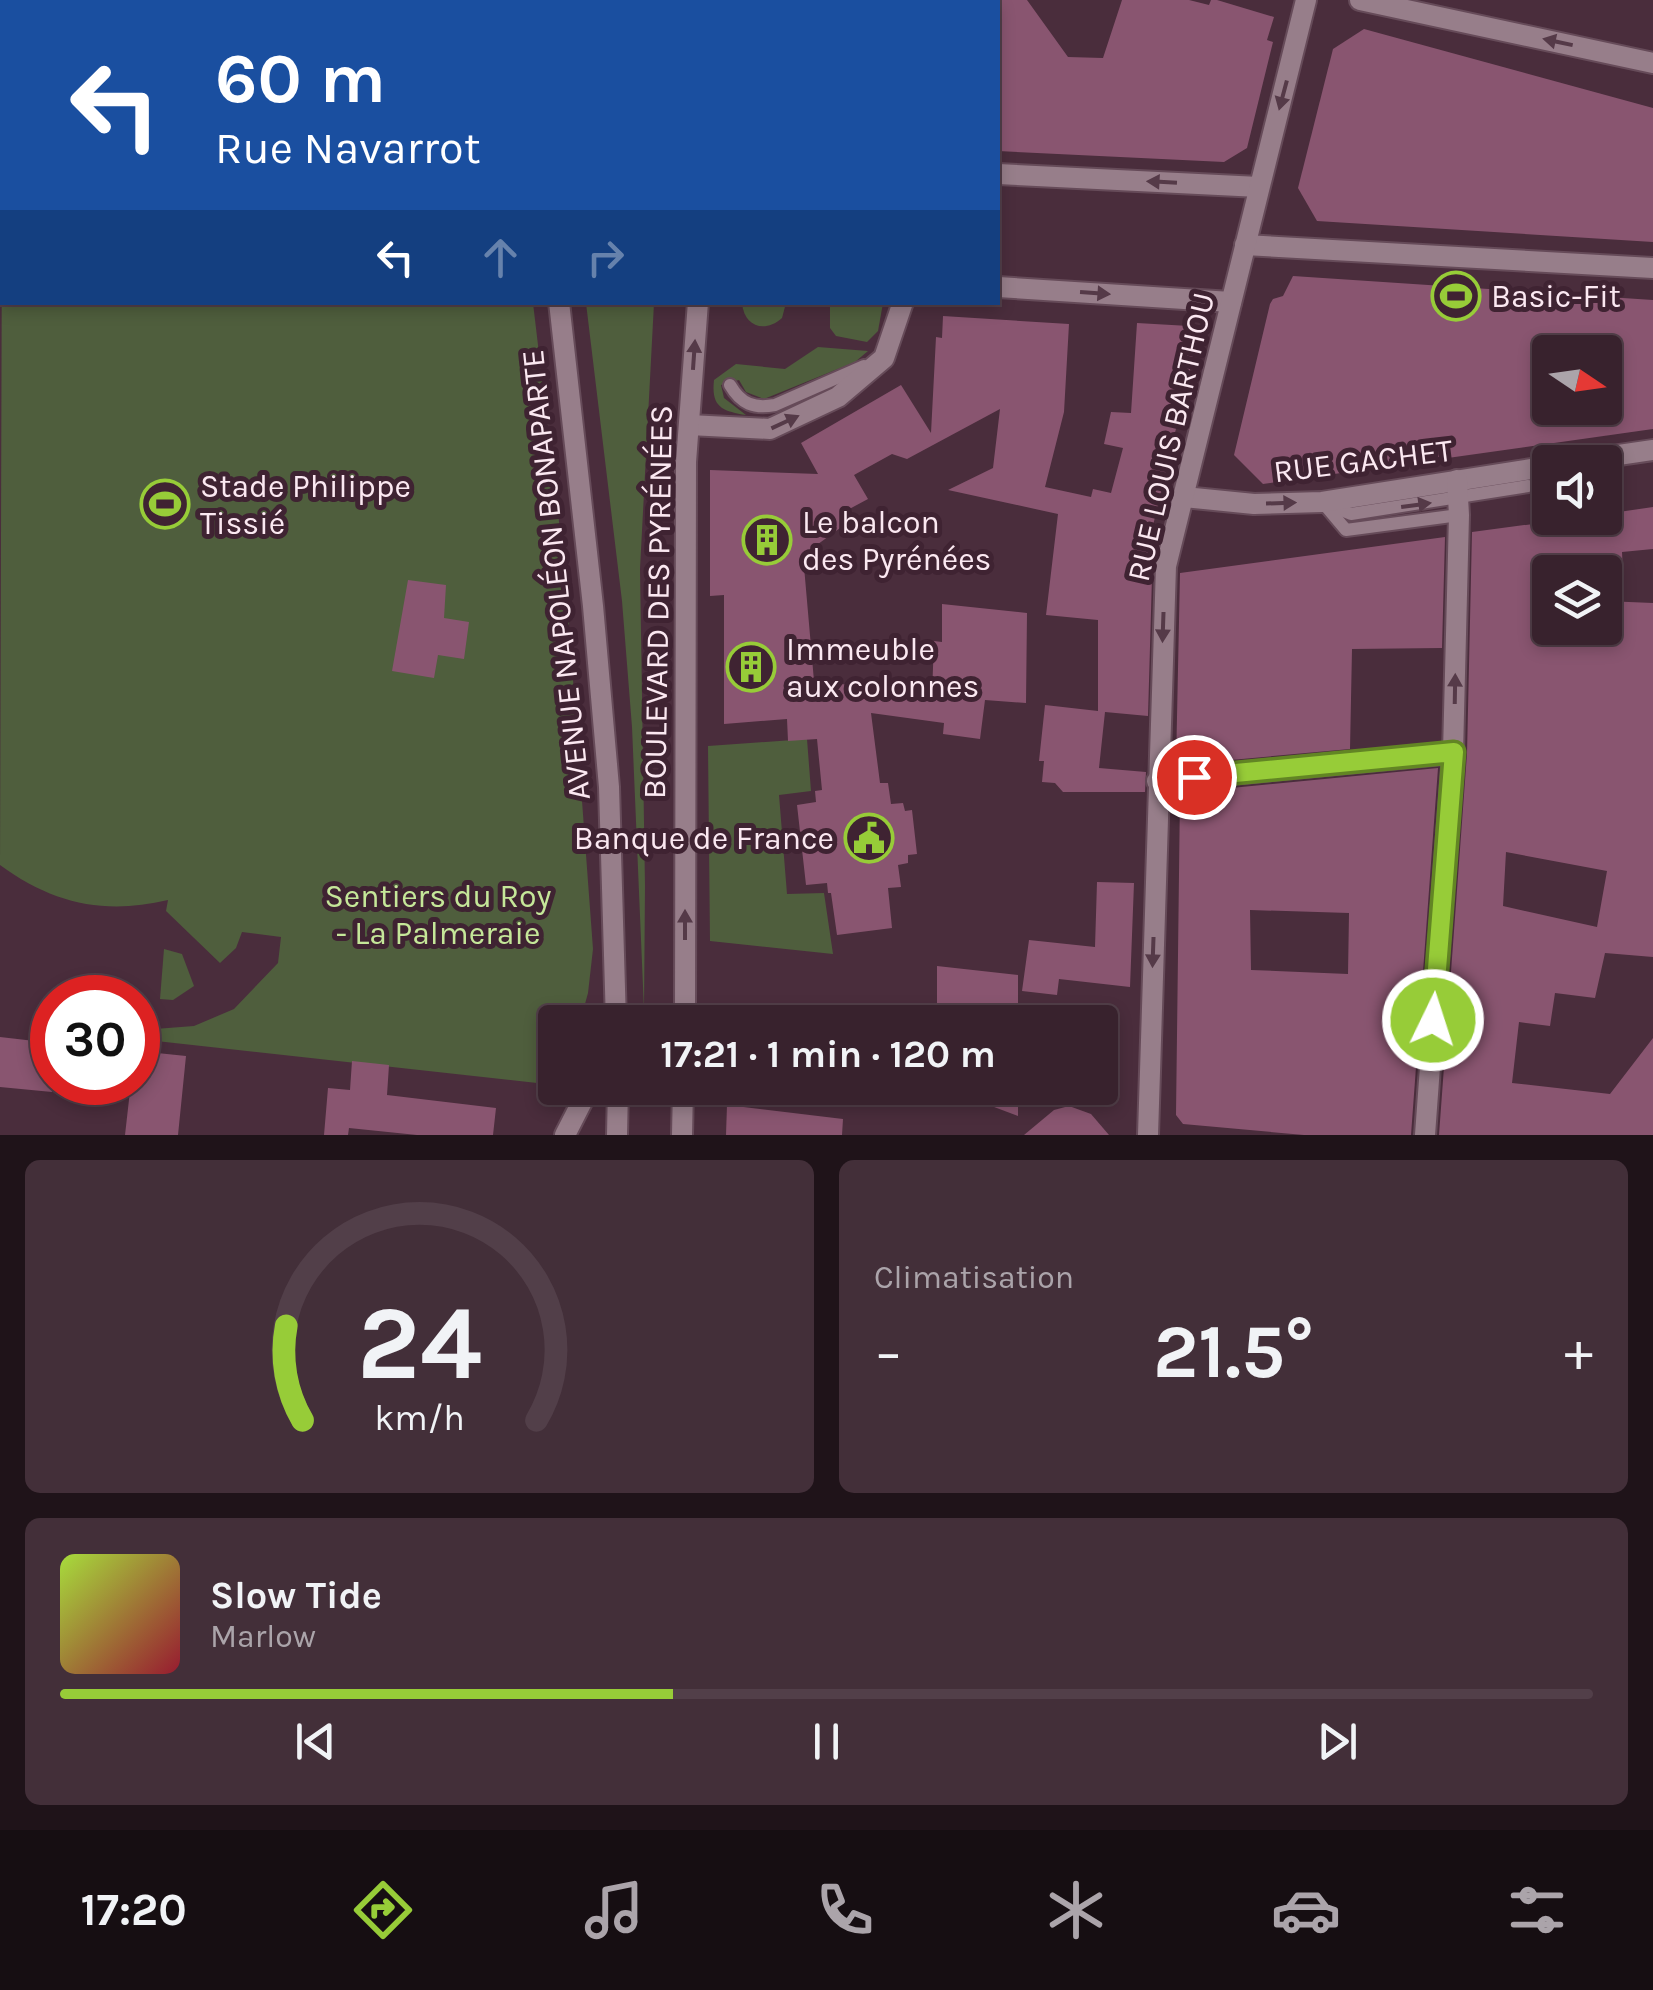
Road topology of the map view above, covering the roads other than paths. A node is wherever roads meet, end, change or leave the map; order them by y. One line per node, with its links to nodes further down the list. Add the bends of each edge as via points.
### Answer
1 (1306, 0): 5 (street, RUE LOUIS BARTHOU, one-way to 5)
2 (1360, 0): 3 (street, one-way to 2)
3 (1653, 63)
4 (1000, 174): 5 (street, one-way to 4)
5 (1259, 187): 6 (street, RUE LOUIS BARTHOU)
6 (1246, 245): 7 (street); 9 (street, RUE LOUIS BARTHOU)
7 (1653, 268)
8 (1000, 287): 9 (street, one-way to 9)
9 (1231, 302): 20 (street, RUE LOUIS BARTHOU)
10 (559, 305): 25 (street, AVENUE NAPOLÉON BONAPARTE, via 608,787)
11 (698, 305): 15 (street, BOULEVARD DES PYRÉNÉES, one-way to 11)
12 (902, 305): 13 (street)
13 (884, 358): 14 (lane, via 760,408 740,399); 15 (street, one-way to 13, via 770,429 838,397)
14 (730, 385)
15 (689, 425): 26 (street, BOULEVARD DES PYRÉNÉES, one-way to 15)
16 (1653, 450): 17 (street)
17 (1622, 455)
18 (1532, 472): 21 (street, RUE GACHET)
19 (1528, 486): 21 (lane)
20 (1184, 497): 22 (street, RUE GACHET, one-way to 22); 24 (street, RUE LOUIS BARTHOU, one-way to 24, via 1166,566)
21 (1458, 498): 22 (street, RUE GACHET); 22 (lane, one-way to 21, via 1346,530); 23 (street, one-way to 21)
22 (1322, 502)
23 (1454, 752): 24 (street); 34 (street)
24 (1158, 781): 33 (street, RUE LOUIS BARTHOU, one-way to 33)
25 (615, 1005)
26 (685, 1005)
27 (580, 1105): 30 (street)
28 (618, 1105): 31 (street)
29 (683, 1105): 32 (street)
30 (565, 1135)
31 (617, 1135)
32 (682, 1135)
33 (1148, 1135)
34 (1425, 1135)

